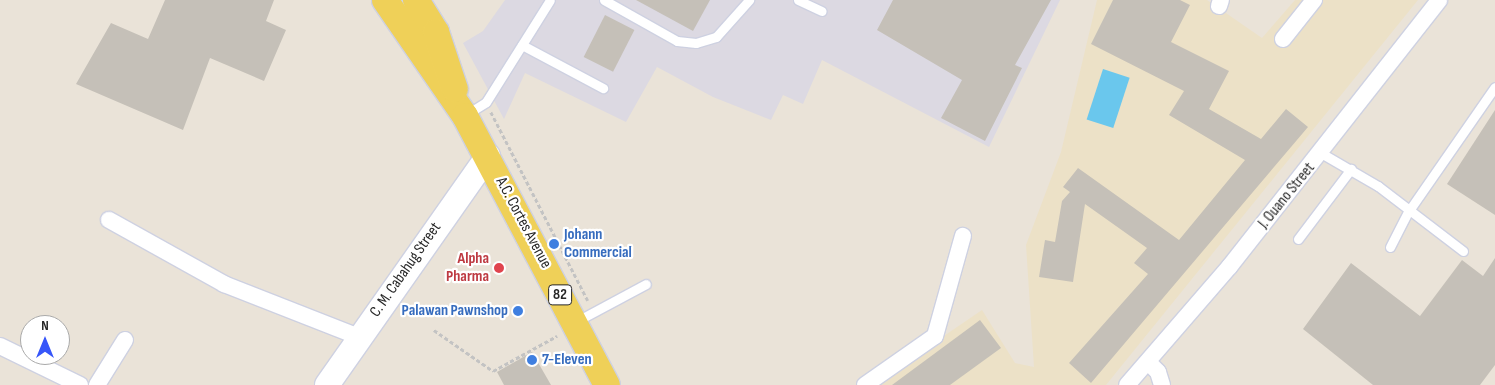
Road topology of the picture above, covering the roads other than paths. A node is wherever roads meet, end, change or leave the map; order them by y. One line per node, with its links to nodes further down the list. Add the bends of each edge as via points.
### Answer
1 (385, 0): 14 (main road, A.C. Cortes Avenue / 82)
2 (416, 0): 14 (main road, A.C. Cortes Avenue / 82)
3 (550, 0): 11 (lane)
4 (604, 0): 5 (lane, via 678,41 696,44 716,37)
5 (749, 0)
6 (798, 0): 9 (lane)
7 (1314, 0): 10 (street)
8 (1439, 0): 15 (street, J. Ouano Street)
9 (822, 11)
10 (1283, 39)
11 (522, 45): 13 (lane); 14 (lane)
12 (1495, 87): 19 (lane)
13 (603, 88)
14 (475, 109): 16 (main road, A.C. Cortes Avenue / 82)
15 (1321, 153): 17 (lane); 30 (street, J. Ouano Street)
16 (488, 156): 18 (main road, A.C. Cortes Avenue / 82); 27 (street, C. M. Cabahug Street)
17 (1351, 169): 19 (lane); 22 (lane)
18 (514, 204): 26 (main road, A.C. Cortes Avenue / 82); 34 (main road, via 508,226)
19 (1408, 212): 23 (lane); 24 (lane)
20 (109, 220): 27 (street, via 224,284)
21 (963, 236): 36 (street, via 935,336)
22 (1298, 239)
23 (1390, 247)
24 (1463, 251)
25 (646, 284): 26 (lane)
26 (575, 323): 35 (main road, A.C. Cortes Avenue / 82)
27 (359, 337): 33 (street, C. M. Cabahug Street)
28 (125, 340): 32 (street)
29 (0, 346): 31 (street)
30 (1148, 362): 37 (street, J. Ouano Street); 38 (street, via 1158,372)
31 (80, 385)
32 (97, 385)
33 (327, 385)
34 (594, 385)
35 (607, 385)
36 (865, 385)
37 (1127, 385)
38 (1162, 385)

